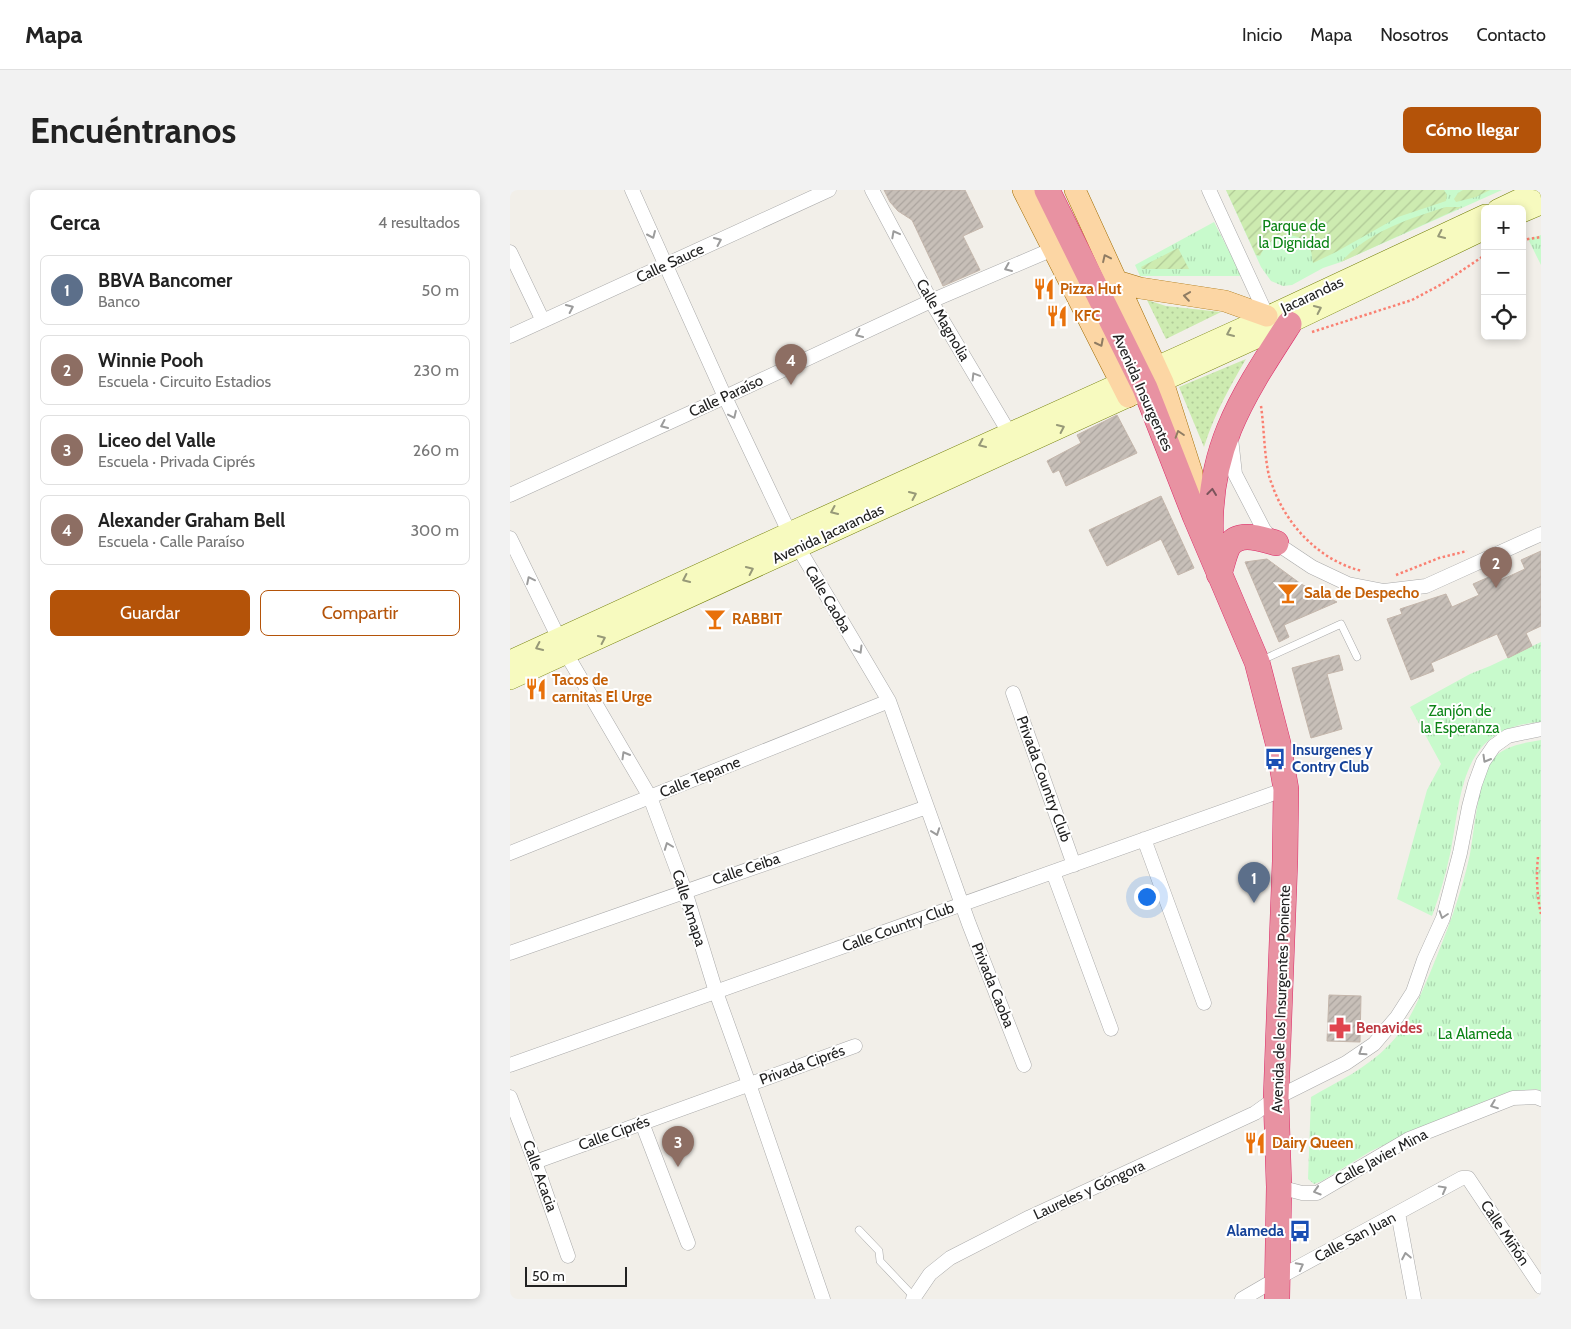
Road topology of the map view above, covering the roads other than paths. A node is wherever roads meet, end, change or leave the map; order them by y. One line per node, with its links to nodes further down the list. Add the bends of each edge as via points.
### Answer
1 (632, 190): 19 (street, Calle Caoba, one-way to 19)
2 (830, 190): 19 (street, Calle Sauce, one-way to 2)
3 (872, 190): 21 (street, Calle Magnolia, one-way to 3)
4 (1023, 190): 17 (main road)
5 (1028, 190): 9 (highway)
6 (1075, 190): 20 (main road, one-way to 6)
7 (1209, 190): 23 (street)
8 (1536, 190): 11 (main road)
9 (1049, 195): 25 (highway, Avenida Insurgentes)
10 (1541, 204): 12 (main road)
11 (1504, 205)
12 (1526, 211)
13 (1541, 212): 15 (main road)
14 (1481, 216): 23 (main road, Jacarandas, one-way to 23)
15 (1526, 217)
16 (1481, 232): 23 (main road, Jacarandas, one-way to 16)
17 (1053, 249): 21 (street, Calle Paraíso, one-way to 21); 25 (main road, one-way to 25)
18 (510, 252): 22 (street)
19 (665, 264): 22 (street, Calle Sauce, one-way to 19); 26 (street, Calle Caoba)
20 (1117, 281): 23 (main road, one-way to 20, via 1225,301 1140,288); 25 (main road)
21 (931, 300): 26 (street, Calle Paraíso, one-way to 26); 28 (street, Calle Magnolia, one-way to 21)
22 (543, 321): 24 (street, Calle Sauce)
23 (1288, 325): 25 (main road, Jacarandas); 27 (highway)
24 (510, 336)
25 (1142, 381): 28 (main road, Avenida Jacarandas); 34 (highway, Avenida Insurgentes)
26 (725, 397): 29 (street, Calle Paraíso, one-way to 29); 32 (street, Calle Caoba, one-way to 32)
27 (1230, 424): 33 (street, via 1236,474 1256,517); 34 (highway, one-way to 27, via 1211,544 1211,502 1214,475)
28 (1013, 440): 32 (main road, Avenida Jacarandas)
29 (510, 495)
30 (1541, 534): 33 (street, via 1426,586 1384,591 1348,584 1312,567)
31 (510, 538): 35 (street, Calle Amapa, one-way to 31)
32 (793, 540): 35 (main road, Avenida Jacarandas, one-way to 35); 36 (main road, Avenida Jacarandas, one-way to 32); 42 (street, Calle Caoba, one-way to 42)
33 (1276, 543): 34 (highway, via 1250,536 1237,539 1228,546)
34 (1219, 574): 39 (highway, Avenida Insurgentes)
35 (559, 638): 36 (street, Calle Amapa); 38 (main road, Avenida Jacarandas, one-way to 38)
36 (567, 655): 40 (main road, Avenida Jacarandas); 45 (street, Calle Amapa, one-way to 36)
37 (1357, 657): 39 (lane, via 1341,624)
38 (510, 660)
39 (1257, 662): 44 (highway, Avenida Insurgentes)
40 (510, 680)
41 (1013, 693): 49 (street, Privada Country Club)
42 (889, 701): 45 (street, Calle Tepame); 46 (street, Calle Caoba)
43 (1541, 729): 62 (street, Laureles y Góngora, one-way to 62, via 1508,736 1494,746 1484,762 1475,784 1443,918 1413,992 1397,1017 1374,1044)
44 (1286, 789): 47 (street, Calle Country Club); 62 (highway, Avenida de los Insurgentes Poniente)
45 (650, 797): 48 (street, Calle Tepame); 51 (street, Calle Amapa, one-way to 45)
46 (927, 807): 51 (street, Calle Ceiba); 52 (street, Calle Caoba, one-way to 52)
47 (1144, 840): 49 (street, Calle Country Club); 55 (street)
48 (510, 853)
49 (1074, 864): 50 (street, Calle Country Club)
50 (1054, 872): 52 (street, Calle Country Club); 56 (street)
51 (685, 890): 53 (street, Calle Ceiba); 54 (street, Calle Amapa)
52 (962, 904): 54 (street, Calle Country Club); 59 (street, Privada Caoba)
53 (510, 953)
54 (716, 992): 58 (street, Calle Country Club); 60 (street, Calle Amapa)
55 (1204, 1003)
56 (1111, 1029)
57 (855, 1046): 60 (street, Privada Ciprés)
58 (510, 1065)
59 (1024, 1065)
60 (749, 1084): 64 (street, Calle Ciprés); 75 (street, Calle Amapa)
61 (510, 1097): 65 (street, Calle Acacia)
62 (1276, 1098): 67 (highway, Avenida de los Insurgentes Poniente); 74 (street, Laureles y Góngora, via 1255,1113 950,1258 930,1274)
63 (1541, 1099): 67 (street, Calle Javier Mina, one-way to 67, via 1513,1098 1409,1139 1317,1192 1302,1193)
64 (642, 1123): 65 (street, Calle Ciprés); 70 (street)
65 (535, 1162): 71 (street, Calle Acacia)
66 (1468, 1178): 68 (street, Calle San Juan, one-way to 66, via 1462,1178); 72 (street, Calle Miñón)
67 (1279, 1187): 73 (highway, Avenida de los Insurgentes Poniente)
68 (1398, 1213): 73 (street, Calle San Juan, one-way to 68); 77 (street, one-way to 68)
69 (859, 1230): 74 (lane, via 879,1251 880,1261)
70 (688, 1243)
71 (568, 1256)
72 (1541, 1287)
73 (1277, 1289): 76 (street, Calle San Juan)
74 (914, 1298)
75 (823, 1299)
76 (1242, 1299)
77 (1414, 1299)

